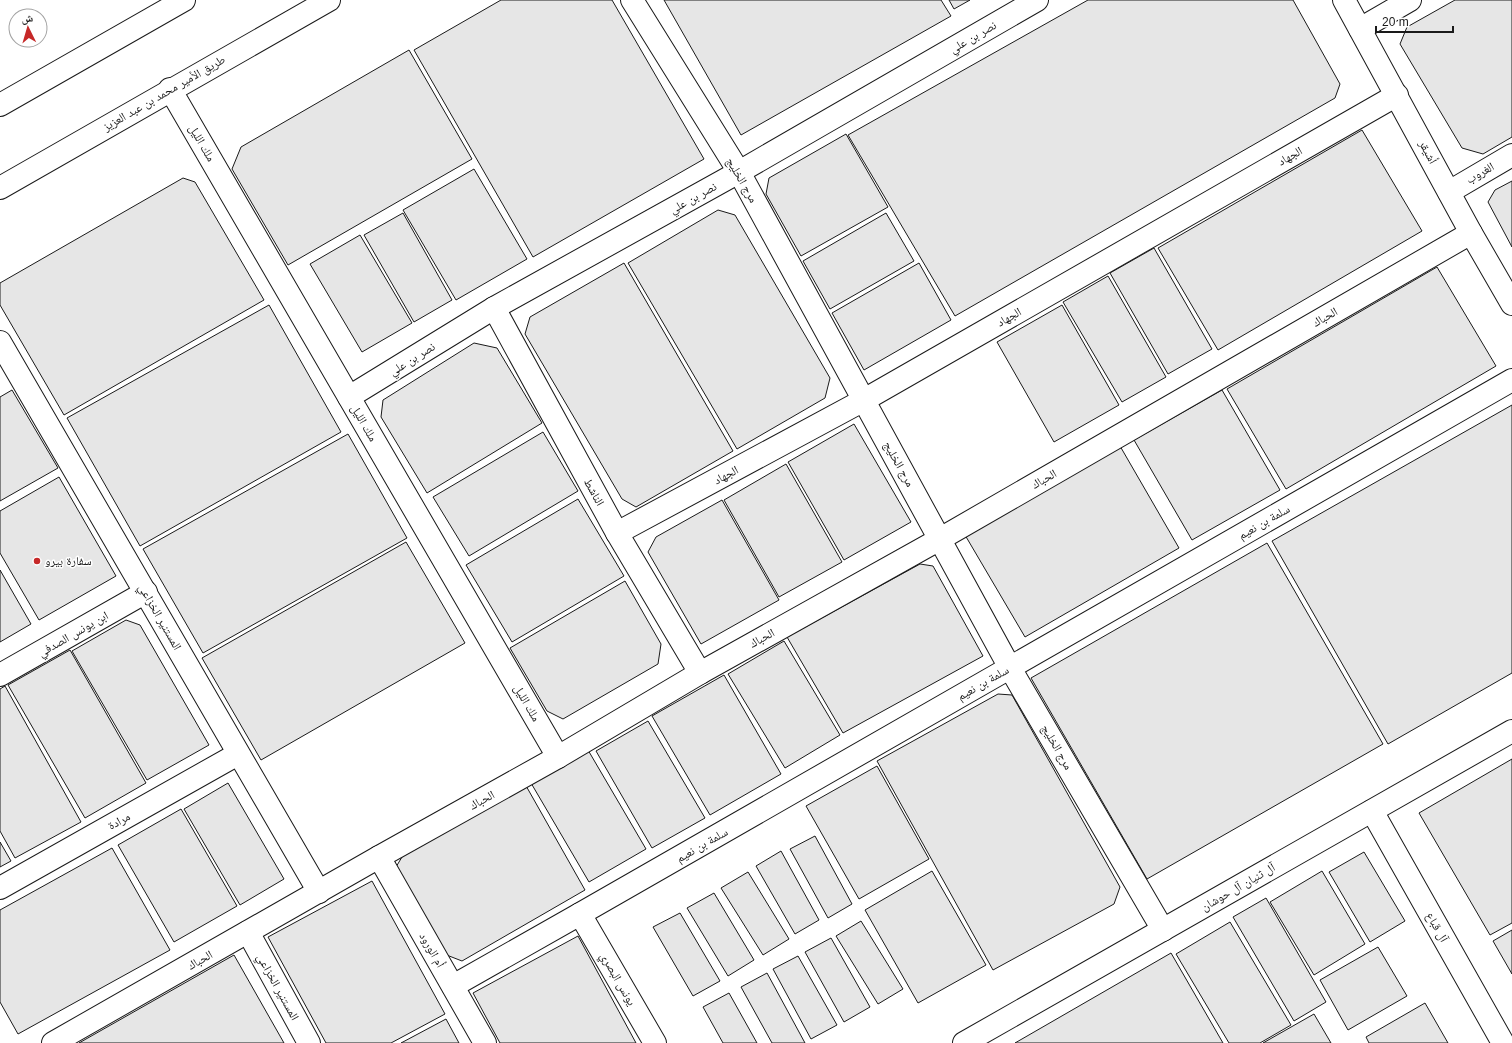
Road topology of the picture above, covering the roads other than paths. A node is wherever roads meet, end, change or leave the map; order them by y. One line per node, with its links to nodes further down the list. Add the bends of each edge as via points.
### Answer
1 (184, 0): 10 (street)
2 (329, 0): 8 (street, طريق الأمير محمد بن عبد العزيز)
3 (632, 0): 12 (street, مرج الخليج)
4 (1037, 0): 12 (street, نصر بن علي)
5 (1344, 0): 7 (street, أشيقر)
6 (1410, 0): 7 (street)
7 (1360, 29): 9 (street, أشيقر)
8 (170, 89): 13 (street, طريق الأمير محمد بن عبد العزيز); 20 (street, ملك الليل)
9 (1397, 95): 14 (street, أشيقر); 21 (street, الجهاد)
10 (0, 105)
11 (1512, 155): 14 (street, الغروب)
12 (739, 172): 17 (street, نصر بن علي); 21 (street, مرج الخليج)
13 (0, 188)
14 (1449, 192): 15 (street, أشيقر)
15 (1471, 233): 16 (street, أشيقر); 23 (street, الحباك)
16 (1512, 304)
17 (494, 308): 20 (street, نصر بن علي); 22 (street, الناشط)
18 (0, 342): 24 (street, المستنير الخزاعي)
19 (1512, 380): 25 (street, سلمة بن نعيم)
20 (349, 397): 30 (street, ملك الليل)
21 (864, 400): 22 (street, الجهاد); 23 (street, مرج الخليج)
22 (617, 533): 26 (street, الناشط)
23 (940, 539): 25 (street, مرج الخليج); 26 (street, الحباك)
24 (146, 592): 27 (street, ابن يونس الصدفي); 29 (street, المستنير الخزاعي)
25 (1010, 668): 35 (street, سلمة بن نعيم); 36 (street, مرج الخليج)
26 (700, 673): 30 (street, الحباك)
27 (0, 675)
28 (1512, 731): 31 (street, آل ثنيان آل حوشان)
29 (238, 754): 33 (street, مرادة); 34 (street, المستنير الخزاعي)
30 (558, 757): 32 (street, الحباك)
31 (1372, 811): 36 (street, آل ثنيان آل حوشان); 44 (street, آل قباع)
32 (379, 857): 34 (street, الحباك); 38 (street, أم الورود)
33 (0, 888)
34 (319, 892): 37 (street, الحباك)
35 (580, 914): 38 (street, سلمة بن نعيم); 42 (street, يونس البصري)
36 (1163, 930): 43 (street, آل ثنيان آل حوشان)
37 (248, 932): 39 (street, الحباك); 40 (street, المستنير الخزاعي)
38 (453, 986): 41 (street, أم الورود)
39 (53, 1043)
40 (308, 1043)
41 (485, 1043)
42 (656, 1043)
43 (964, 1043)
44 (1503, 1043)

